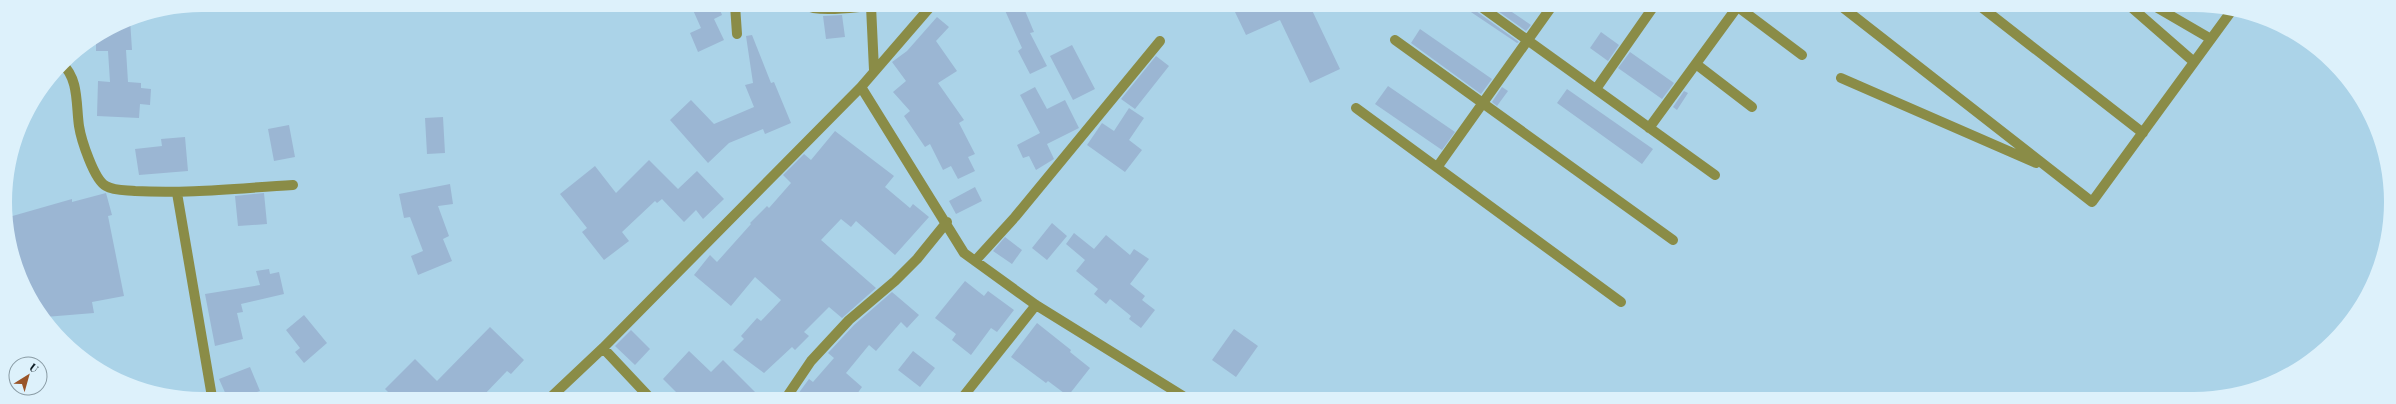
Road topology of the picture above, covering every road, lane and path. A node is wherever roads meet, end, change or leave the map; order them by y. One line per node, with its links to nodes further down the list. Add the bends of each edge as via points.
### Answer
1 (736, 12): 14 (street)
2 (871, 12): 23 (street)
3 (926, 12): 23 (street)
4 (1488, 12): 17 (street)
5 (1548, 12): 17 (street)
6 (1650, 12): 26 (street)
7 (1734, 12): 21 (street)
8 (1745, 12): 19 (street)
9 (1849, 12): 33 (street)
10 (1988, 12): 31 (street)
11 (2136, 12): 20 (street)
12 (2165, 12): 15 (street)
13 (2228, 16): 15 (street)
14 (738, 34)
15 (2211, 39): 20 (street)
16 (1395, 40): 27 (street)
17 (1528, 41): 26 (street); 27 (street)
18 (1160, 42): 39 (street, via 1020,211)
19 (1802, 55)
20 (2194, 62): 31 (street)
21 (1696, 64): 28 (street); 30 (street)
22 (68, 68): 36 (street, via 77,96 79,127 91,164 104,186 113,189)
23 (874, 70): 25 (street)
24 (1841, 78): 33 (street)
25 (861, 87): 37 (street); 42 (street)
26 (1596, 89): 30 (street)
27 (1483, 103): 32 (street); 38 (street)
28 (1752, 107)
29 (1356, 108): 32 (street)
30 (1649, 128): 34 (street)
31 (2143, 133): 33 (street, via 2092,202)
32 (1438, 166): 40 (street)
33 (2050, 170)
34 (1715, 175)
35 (293, 185): 36 (street)
36 (177, 193): 43 (street)
37 (947, 222): 39 (street, via 964,253); 46 (street, via 896,281 850,320 811,361)
38 (1673, 240)
39 (975, 261): 41 (street)
40 (1621, 302)
41 (1036, 305): 47 (street); 48 (street)
42 (603, 348): 44 (street); 45 (street)
43 (211, 392)
44 (556, 392)
45 (644, 392)
46 (790, 392)
47 (967, 392)
48 (1176, 392)

